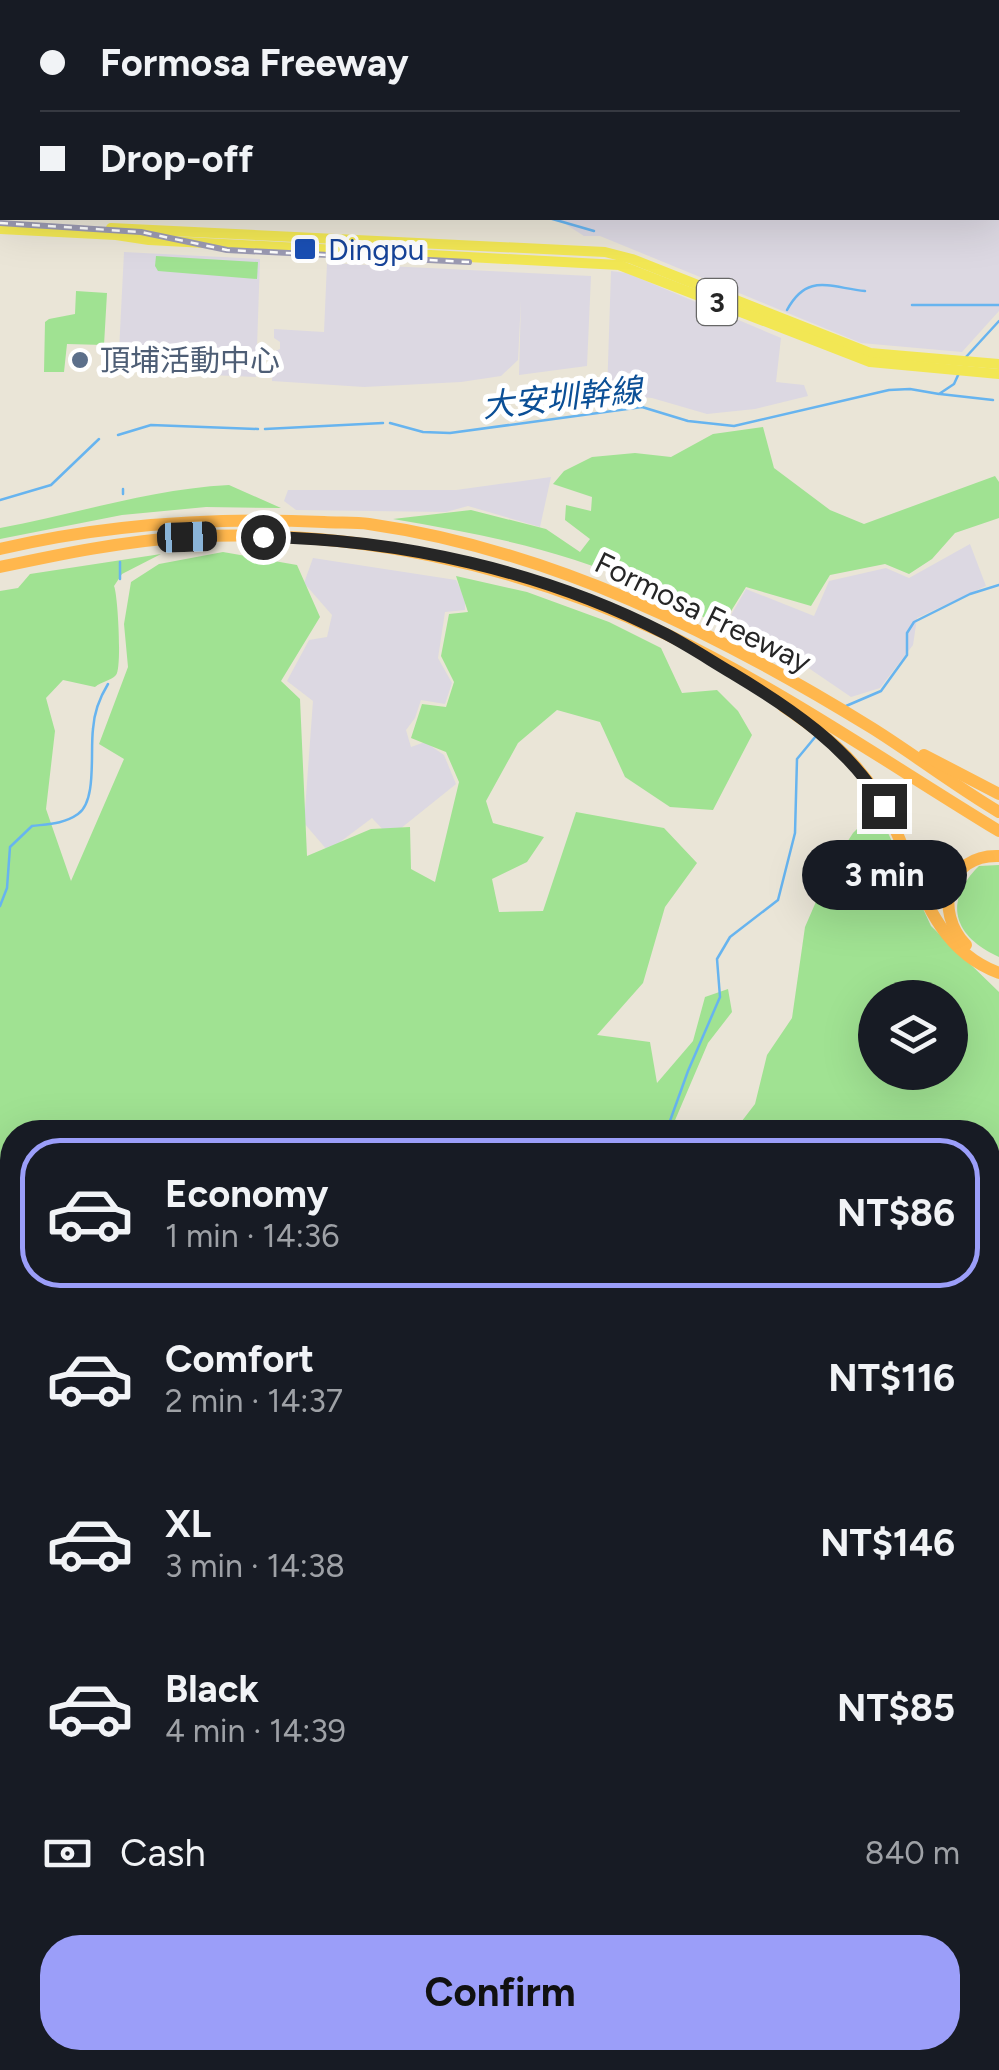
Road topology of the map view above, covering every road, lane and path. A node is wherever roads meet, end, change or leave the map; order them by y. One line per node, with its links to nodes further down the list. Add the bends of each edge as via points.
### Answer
1 (0, 226): 3 (main road, 3, via 619,265 870,362)
2 (999, 364): 3 (main road, 3)
3 (957, 365): 4 (main road, 3)
4 (999, 374)
5 (0, 550): 8 (highway, Formosa Freeway, via 158,523 234,520 366,523 444,538 618,593)
6 (0, 568): 7 (highway, Formosa Freeway, via 187,537 293,538 434,555 561,592 666,634)
7 (823, 728): 11 (highway); 14 (highway, via 884,806 945,935 965,955)
8 (873, 729): 9 (highway); 10 (highway, Formosa Freeway)
9 (999, 794)
10 (999, 812)
11 (999, 830)
12 (999, 856): 13 (highway, via 966,865 946,899 962,942)
13 (999, 965)
14 (999, 972)

